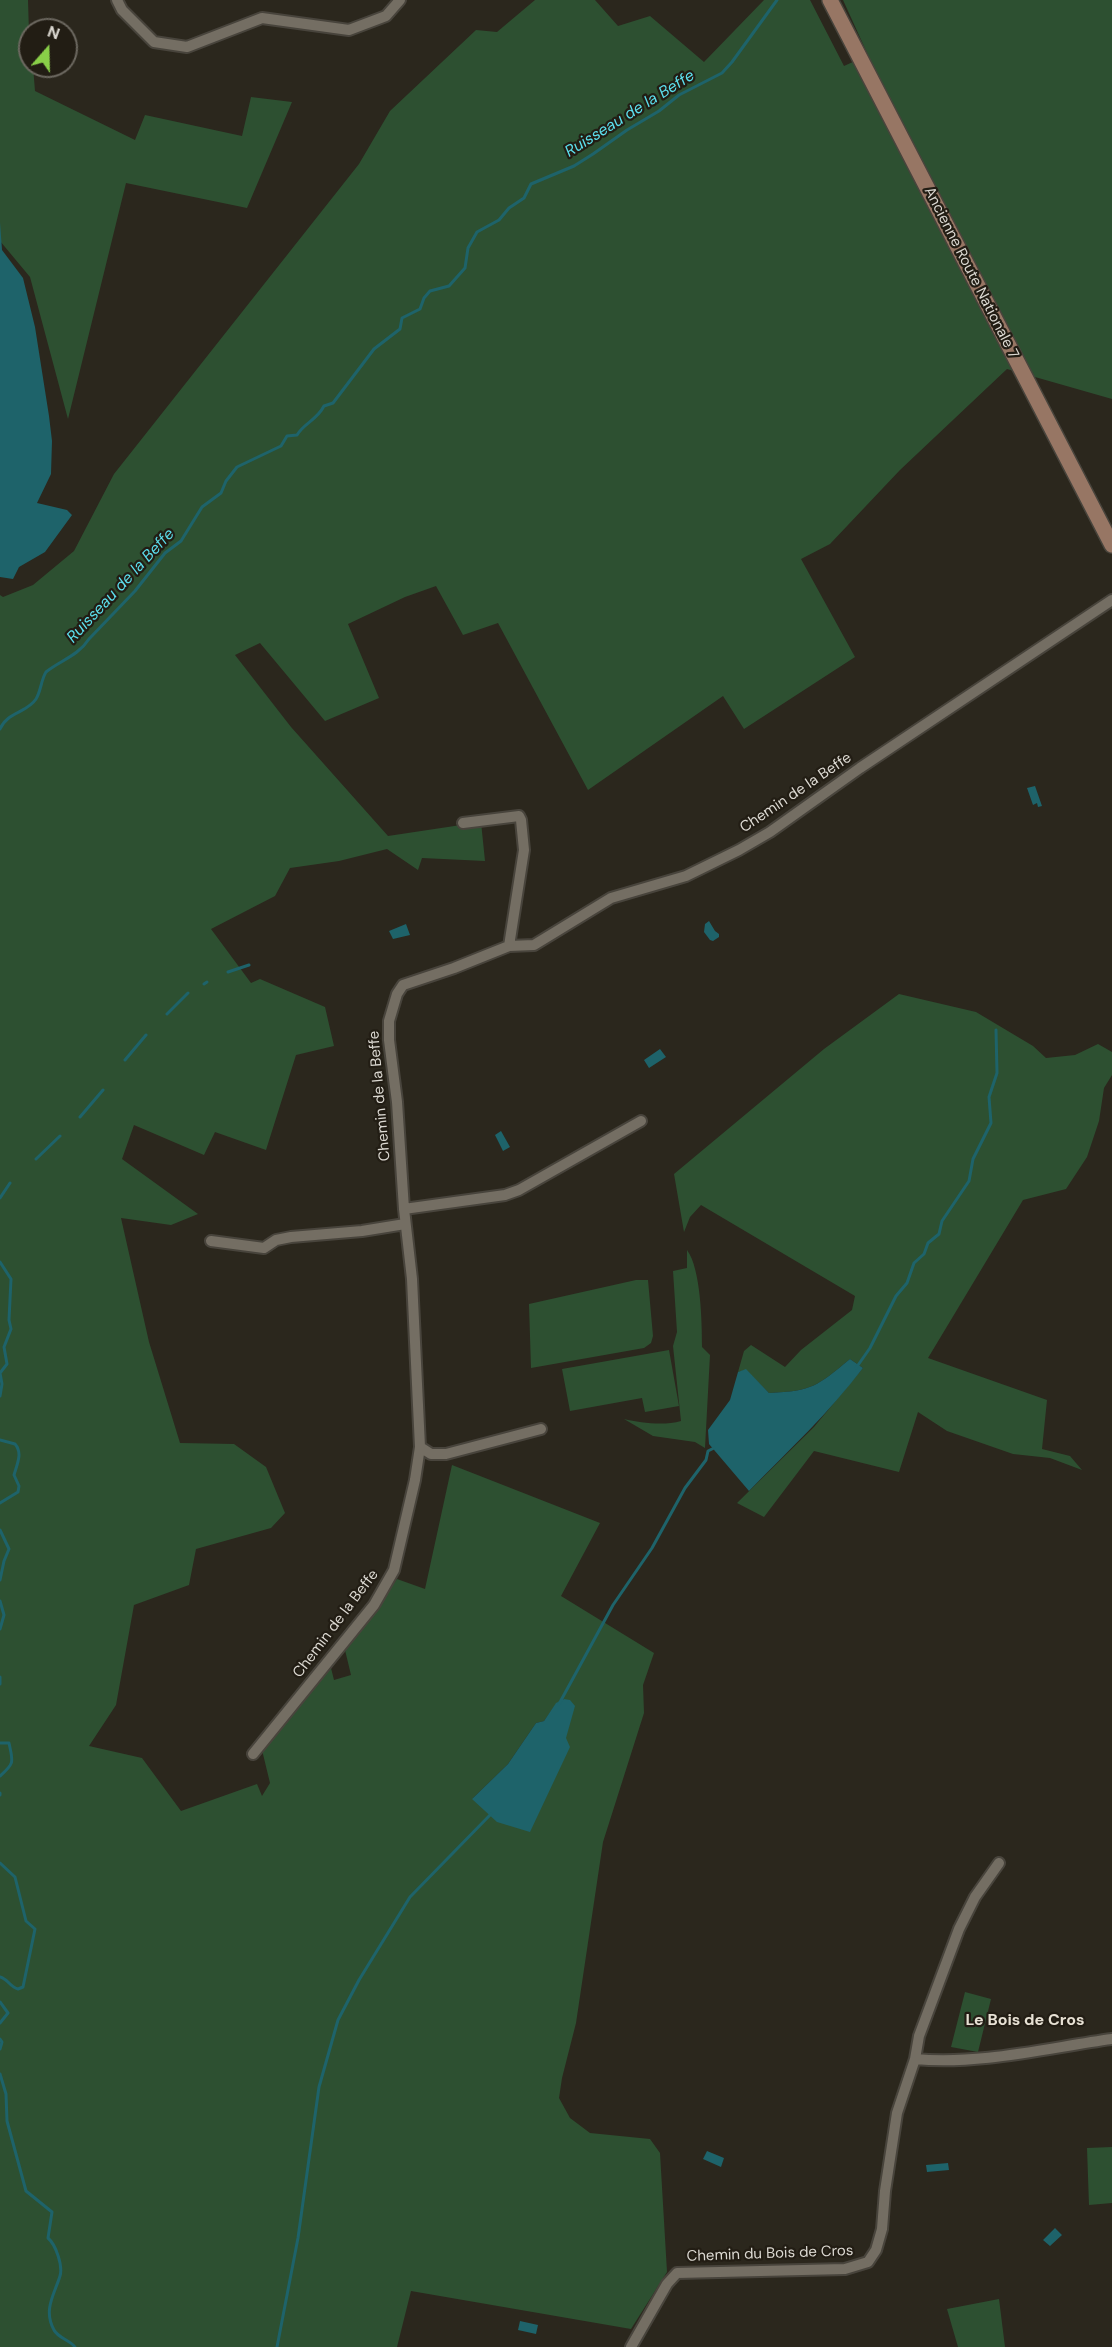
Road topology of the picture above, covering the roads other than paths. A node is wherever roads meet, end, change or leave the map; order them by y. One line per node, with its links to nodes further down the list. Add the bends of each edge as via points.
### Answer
1 (117, 0): 2 (street, via 154,42 187,47 262,18 349,30 386,16)
2 (400, 0)
3 (830, 0): 4 (street, Ancienne Route Nationale 7)
4 (1112, 546)
5 (1112, 600): 7 (street, Chemin de la Beffe, via 753,842 701,870 612,898 534,945)
6 (463, 823): 7 (street, via 509,816 519,816 521,820 524,850)
7 (509, 946): 9 (street, Chemin de la Beffe, via 404,985 397,994 389,1021 389,1040)
8 (641, 1121): 9 (street, via 505,1196)
9 (404, 1209): 10 (street, Chemin de la Beffe)
10 (405, 1224): 11 (street, via 291,1237 264,1248); 13 (street, Chemin de la Beffe, via 412,1279)
11 (211, 1241)
12 (541, 1429): 13 (street, via 446,1454 431,1454)
13 (420, 1447): 14 (street, Chemin de la Beffe, via 390,1579 374,1605)
14 (253, 1754)
15 (999, 1863): 17 (street, Chemin du Bois de Cros, via 975,1897 956,1936 919,2036)
16 (1112, 2039): 17 (street, via 978,2059)
17 (915, 2059): 18 (street, Chemin du Bois de Cros, via 897,2113 882,2229 868,2262 845,2270 677,2273)
18 (631, 2347)

